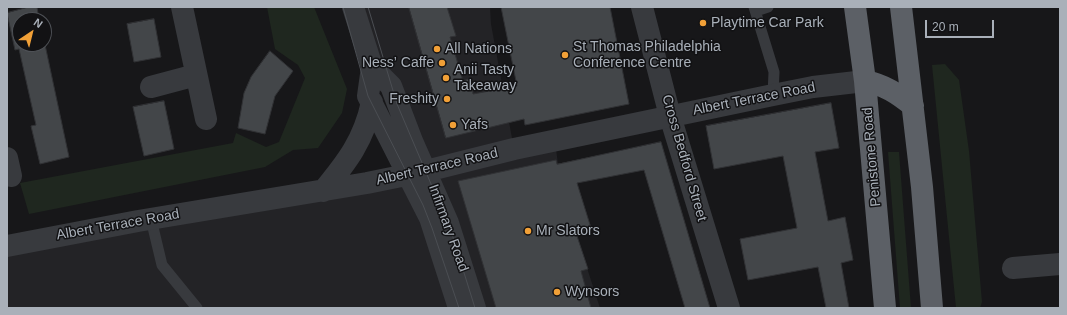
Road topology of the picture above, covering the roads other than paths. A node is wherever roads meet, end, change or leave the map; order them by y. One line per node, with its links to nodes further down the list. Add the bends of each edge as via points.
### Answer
1 (182, 7): 9 (street)
2 (353, 7): 8 (street, Infirmary Road)
3 (642, 7): 15 (street, Cross Bedford Street)
4 (768, 7): 7 (lane)
5 (855, 7): 10 (highway, Penistone Road)
6 (901, 7): 14 (highway)
7 (755, 9): 12 (lane, via 774,72)
8 (372, 67): 13 (street, Infirmary Road, via 368,96); 17 (street, Infirmary Road, via 392,86 407,129)
9 (196, 76): 11 (street); 16 (street)
10 (865, 81): 12 (street, Albert Terrace Road); 14 (highway, via 880,84); 27 (highway, Penistone Road)
11 (151, 87)
12 (772, 95): 15 (street, Albert Terrace Road)
13 (372, 102): 17 (street, Infirmary Road); 18 (street, via 368,121 356,148)
14 (913, 106): 28 (highway)
15 (670, 116): 17 (street, Albert Terrace Road); 26 (street, Cross Bedford Street)
16 (206, 119)
17 (417, 173): 18 (street, Albert Terrace Road); 24 (street, Infirmary Road); 25 (street, Infirmary Road, via 448,223)
18 (323, 191): 19 (street, Albert Terrace Road)
19 (151, 219): 20 (street, Albert Terrace Road); 23 (lane, via 162,265)
20 (7, 246)
21 (1060, 264): 22 (street)
22 (1013, 268)
23 (197, 308)
24 (459, 308)
25 (475, 308)
26 (728, 308)
27 (885, 308)
28 (932, 308)

